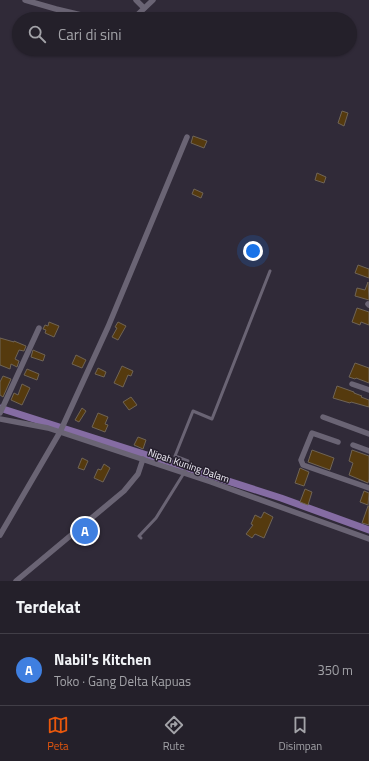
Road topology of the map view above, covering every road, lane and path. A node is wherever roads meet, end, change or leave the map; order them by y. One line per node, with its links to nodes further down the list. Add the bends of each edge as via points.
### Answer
1 (24, 0): 4 (street)
2 (136, 0): 5 (street)
3 (153, 0): 5 (street)
4 (47, 3): 6 (street, via 56,10)
5 (144, 8): 7 (street)
6 (65, 12)
7 (140, 12)
8 (187, 137): 16 (street, via 108,327)
9 (270, 271): 22 (lane, via 212,419 193,411 176,456 188,461)
10 (39, 328): 13 (street)
11 (352, 384): 12 (street)
12 (369, 390)
13 (0, 413)
14 (323, 417): 17 (street)
15 (0, 419): 16 (street, Nipah Kuning Dalam)
16 (60, 432): 21 (street, Nipah Kuning Dalam); 24 (street)
17 (369, 434)
18 (338, 442): 23 (street, via 312,433 301,460 303,465)
19 (353, 445): 20 (street)
20 (369, 451)
21 (143, 459): 22 (street, Nipah Kuning Dalam); 27 (street, via 134,479 124,491)
22 (184, 472): 25 (lane, via 156,518 139,536); 26 (street, Nipah Kuning Dalam)
23 (369, 488)
24 (0, 535)
25 (141, 538)
26 (369, 539)
27 (16, 581)

